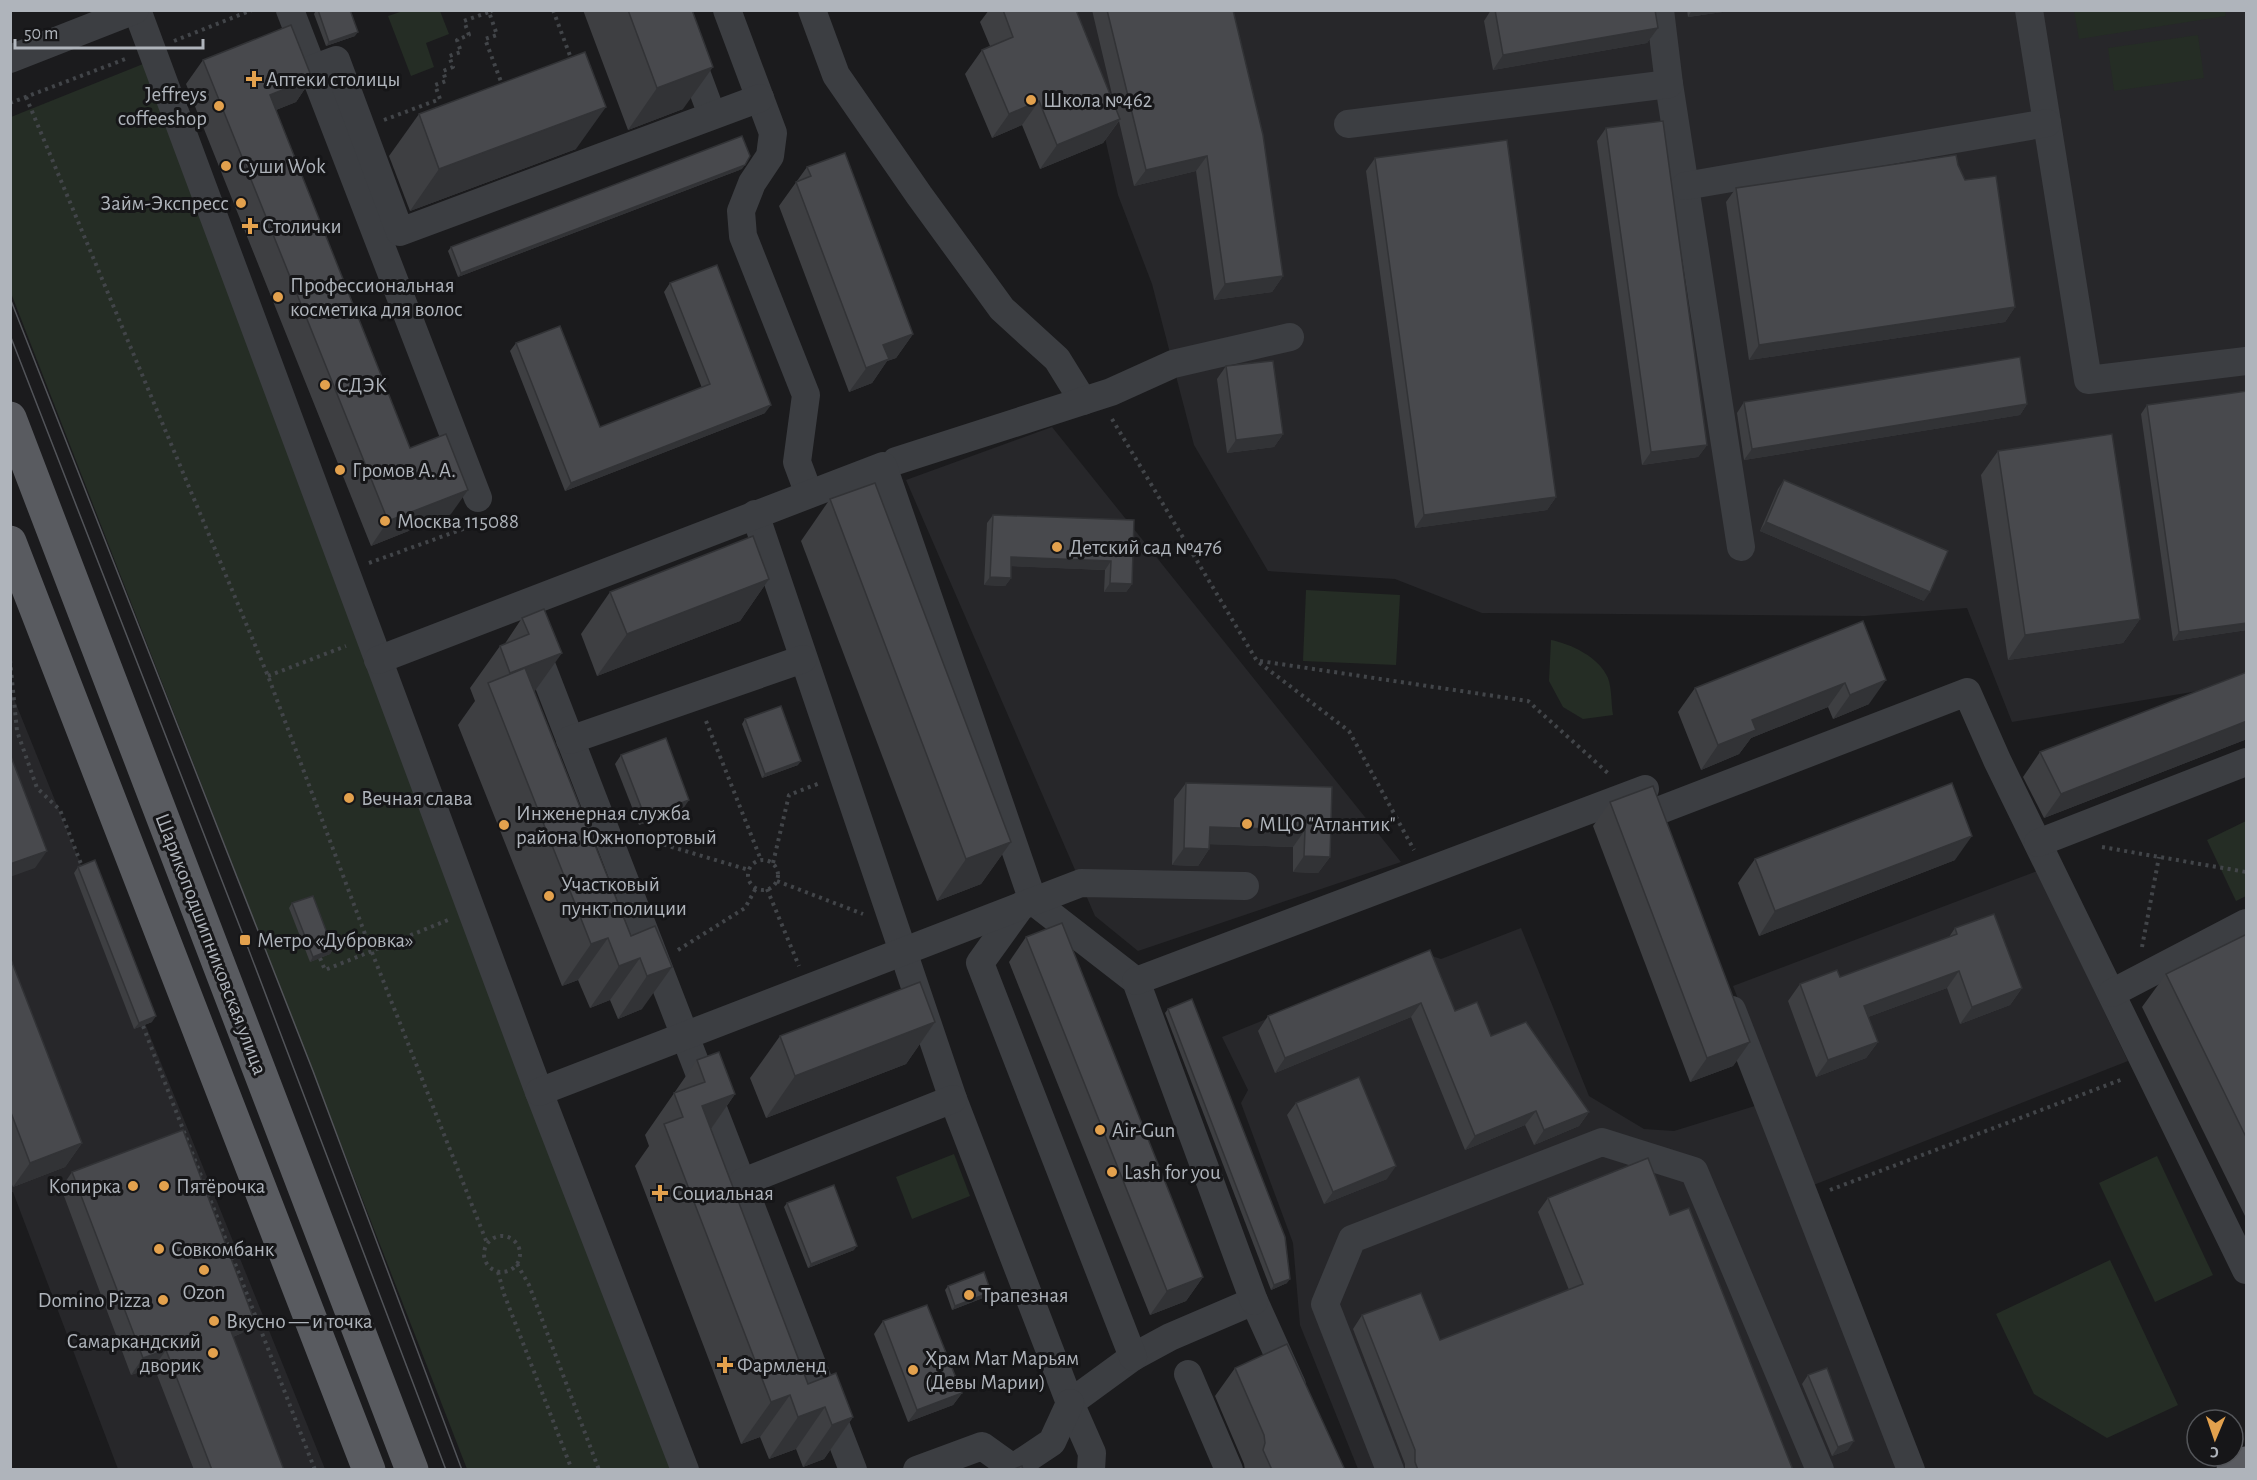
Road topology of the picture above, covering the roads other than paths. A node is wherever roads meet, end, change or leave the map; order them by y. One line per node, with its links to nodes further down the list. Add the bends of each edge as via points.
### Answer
1 (136, 10): 8 (street); 27 (street)
2 (290, 10): 9 (street)
3 (673, 10): 12 (street)
4 (727, 10): 11 (street)
5 (812, 10): 18 (street, via 836,75 919,195 1002,309 1057,359)
6 (1660, 10): 10 (street)
7 (2029, 10): 13 (street)
8 (10, 59)
9 (312, 69): 12 (street, via 336,60 400,232 670,124); 22 (street)
10 (1669, 84): 14 (street); 15 (street)
11 (760, 98): 12 (street); 21 (street, via 773,133 770,156 752,183 741,211 743,236 806,394 797,462)
12 (712, 115)
13 (2047, 123): 15 (street); 17 (street, via 2088,380)
14 (1348, 124)
15 (1685, 186): 25 (street)
16 (1290, 337): 18 (street, via 1173,364)
17 (2247, 361)
18 (1090, 398): 20 (street)
19 (10, 418): 52 (main road, Шарикоподшипниковская улица)
20 (896, 461)
21 (809, 494): 23 (street); 33 (street, via 883,466)
22 (481, 510)
23 (755, 514): 26 (street); 28 (street)
24 (10, 542): 51 (main road, Шарикоподшипниковская улица)
25 (1741, 547)
26 (518, 606): 27 (street); 29 (street)
27 (374, 648): 40 (street)
28 (803, 659): 29 (street); 35 (street)
29 (570, 740): 39 (street)
30 (2247, 762): 31 (street)
31 (2038, 843): 36 (street, via 1967,692 1659,823 1645,789); 38 (street)
32 (1245, 886): 33 (street, via 1081,883)
33 (1027, 904): 35 (street); 36 (street); 45 (street, via 980,963)
34 (2247, 922): 38 (street)
35 (898, 938): 39 (street, via 808,988); 41 (street)
36 (1136, 981): 44 (street)
37 (1724, 989): 60 (street)
38 (2112, 993): 43 (street, via 2162,1080)
39 (684, 1036): 40 (street); 42 (street)
40 (539, 1092): 53 (street)
41 (953, 1099): 42 (street); 47 (street)
42 (743, 1182): 54 (street)
43 (2247, 1270)
44 (1254, 1301): 45 (street); 48 (street)
45 (1133, 1357): 47 (street)
46 (1188, 1374): 57 (street)
47 (1070, 1403): 50 (street, via 1052,1442); 56 (street, via 1092,1453)
48 (1301, 1406)
49 (2247, 1463): 61 (main road)
50 (1013, 1469): 55 (street, via 982,1446)
51 (369, 1470)
52 (412, 1470)
53 (685, 1470)
54 (853, 1470)
55 (917, 1470)
56 (1090, 1470)
57 (1229, 1470)
58 (1390, 1470): 59 (street, via 1325,1304 1352,1239 1602,1142 1694,1171)
59 (1820, 1470)
60 (1911, 1470)
61 (2233, 1470)

